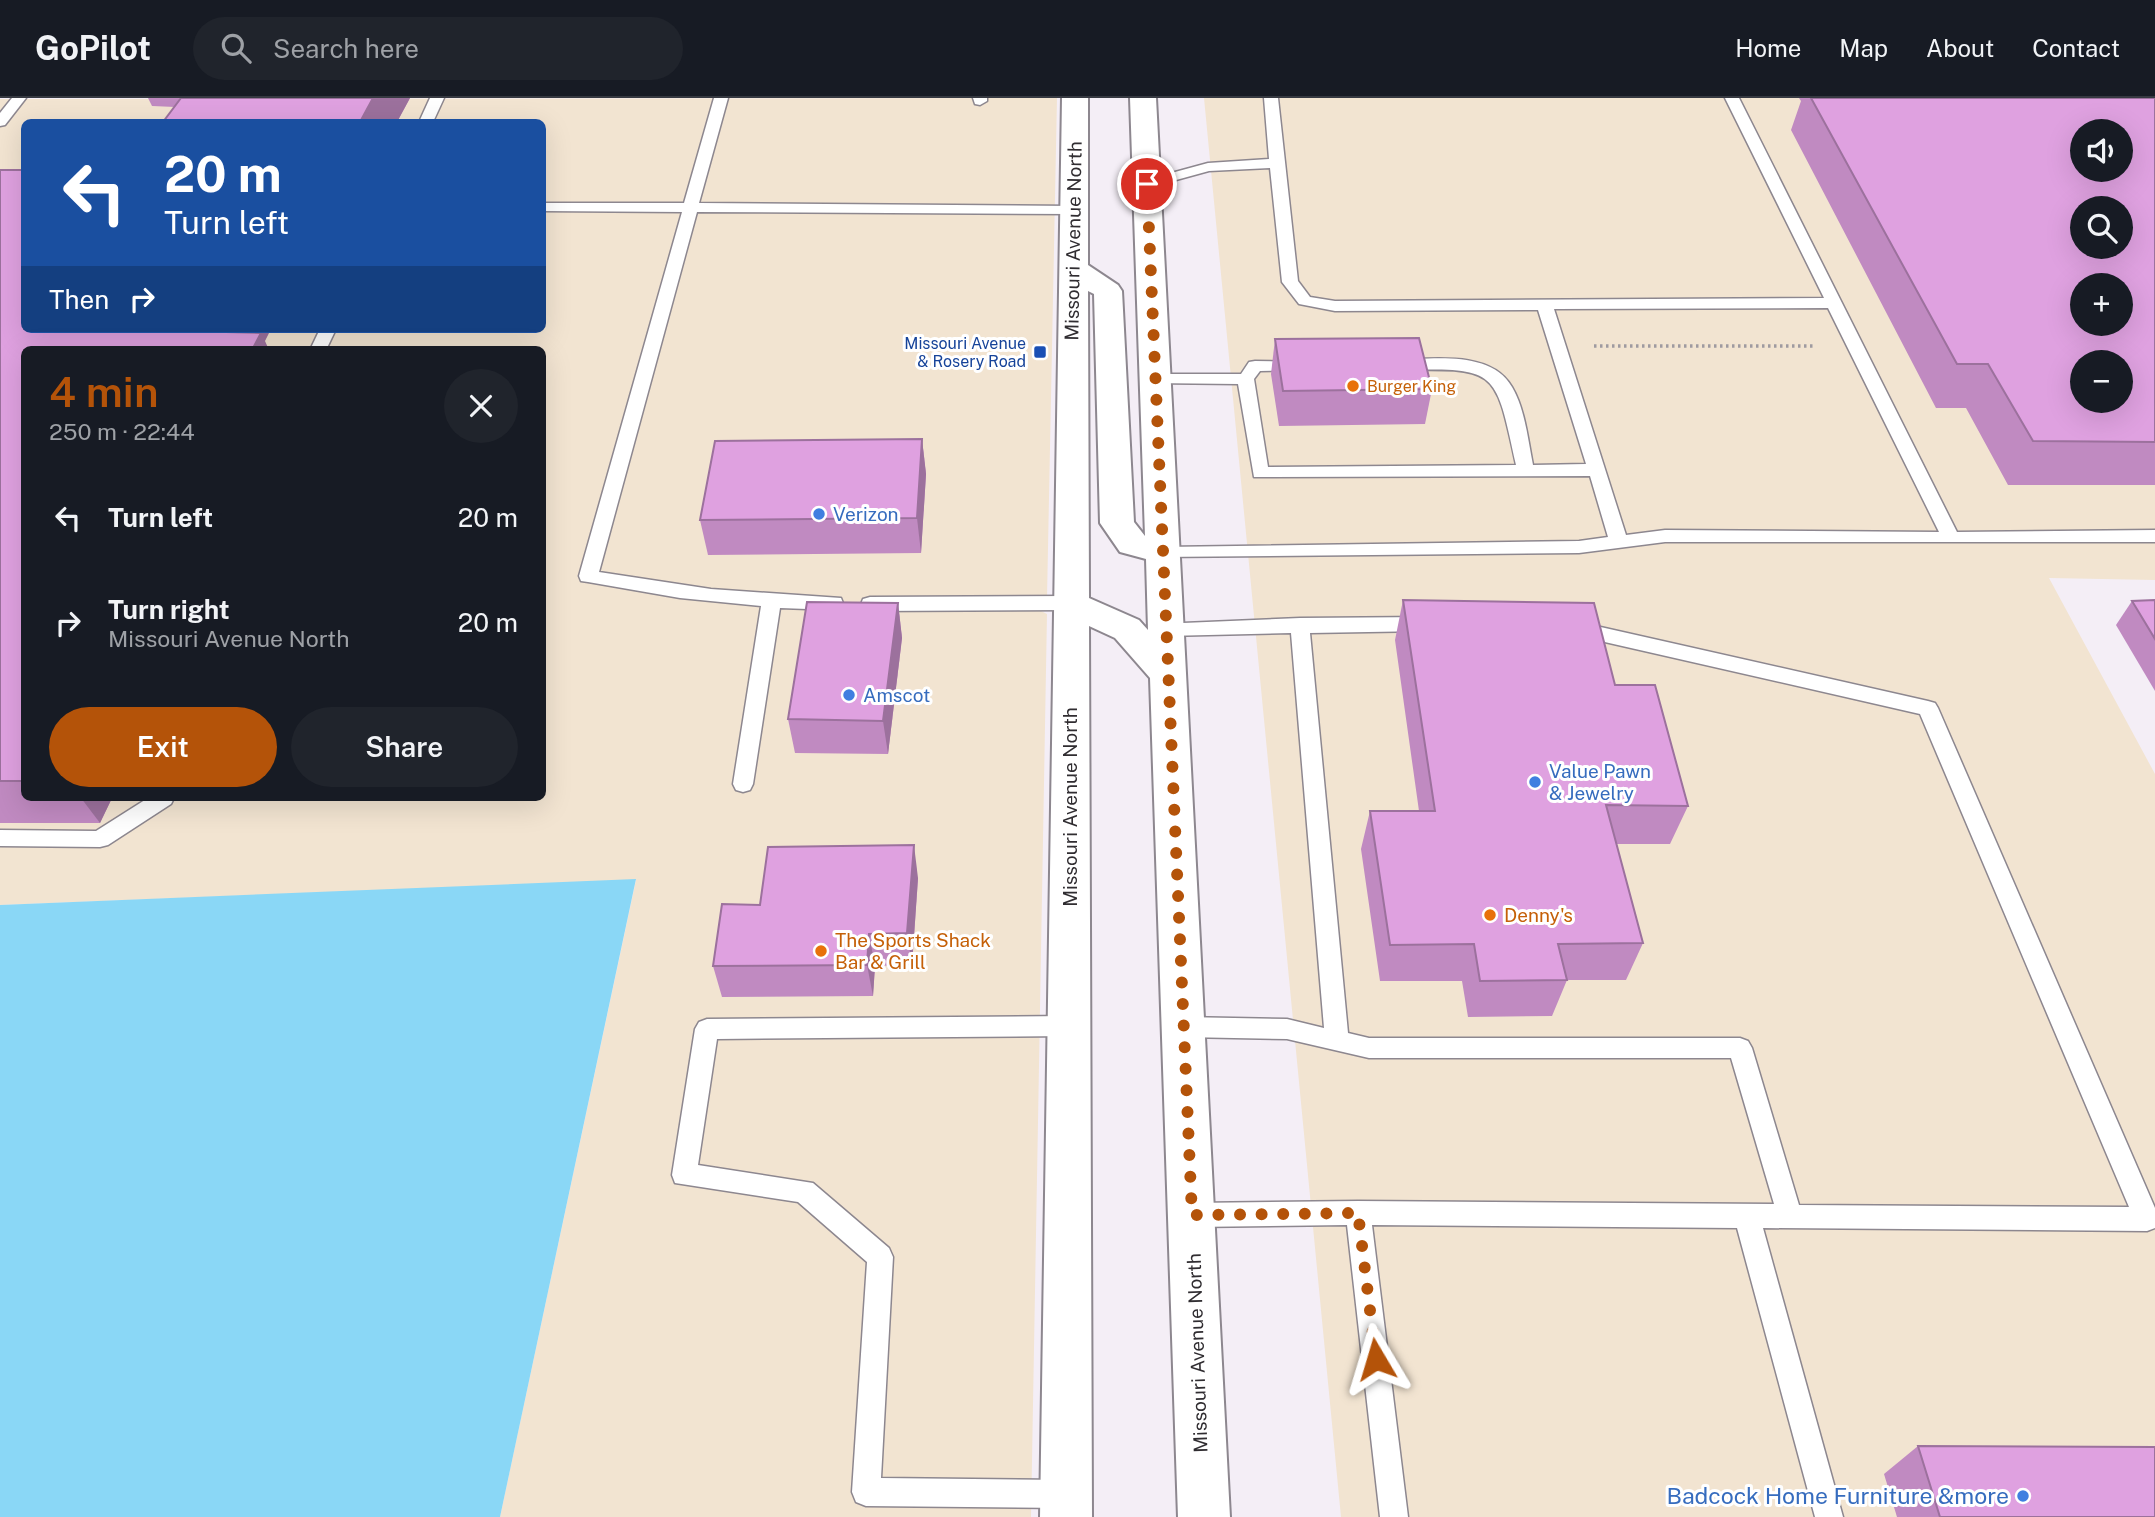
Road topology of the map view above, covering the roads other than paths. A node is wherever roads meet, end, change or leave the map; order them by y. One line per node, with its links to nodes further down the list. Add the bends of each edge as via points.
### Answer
1 (19, 98): 9 (lane)
2 (437, 98): 8 (lane)
3 (721, 98): 13 (lane)
4 (1075, 98): 14 (main road, Missouri Avenue North)
5 (1143, 98): 11 (main road, Missouri Avenue North)
6 (1271, 98): 10 (lane)
7 (1732, 98): 16 (lane)
8 (426, 119)
9 (0, 121)
10 (1272, 163): 11 (lane, via 1208,167); 17 (lane, via 1290,282 1306,301 1335,306)
11 (1147, 184): 20 (main road, Missouri Avenue North)
12 (546, 207): 13 (lane)
13 (691, 207): 14 (lane); 28 (lane, via 588,576)
14 (1073, 210): 15 (main road, Missouri Avenue North)
15 (1073, 268): 27 (main road, via 1108,291 1117,523 1132,544); 29 (main road, Missouri Avenue North)
16 (1834, 303): 17 (lane); 25 (lane)
17 (1545, 305): 22 (lane)
18 (1376, 365): 23 (lane, via 1457,364 1494,376 1504,386)
19 (1309, 366): 21 (lane, via 1255,366)
20 (1155, 379): 21 (lane); 27 (main road, Missouri Avenue North)
21 (1246, 379): 23 (lane, via 1260,473)
22 (1597, 470): 23 (lane); 26 (lane)
23 (1526, 471)
24 (2155, 536): 25 (lane)
25 (1951, 538): 26 (lane, via 1665,536)
26 (1619, 542): 27 (lane, via 1579,547)
27 (1164, 553): 33 (main road, Missouri Avenue North)
28 (771, 602): 29 (lane); 35 (lane)
29 (1070, 603): 34 (main road, via 1127,629); 38 (main road, Missouri Avenue North)
30 (1448, 624): 32 (lane)
31 (1555, 624): 45 (lane, via 1928,708)
32 (1300, 625): 33 (lane); 40 (lane)
33 (1166, 629): 34 (main road, Missouri Avenue North)
34 (1168, 675): 39 (main road, Missouri Avenue North)
35 (743, 784)
36 (159, 801): 37 (lane, via 100,839)
37 (0, 838)
38 (1069, 1026): 46 (main road, Missouri Avenue North); 46 (lane, via 707,1029 684,1175 804,1191 880,1258 866,1492)
39 (1183, 1027): 40 (lane, via 1287,1029); 42 (main road, Missouri Avenue North)
40 (1338, 1038): 44 (lane, via 1368,1048 1740,1048)
41 (1358, 1213): 42 (lane); 43 (lane); 48 (lane)
42 (1192, 1215): 47 (main road, Missouri Avenue North)
43 (1747, 1216): 44 (lane); 49 (lane)
44 (1790, 1217): 45 (lane)
45 (2151, 1224)
46 (1066, 1505)
47 (1204, 1517)
48 (1394, 1517)
49 (1829, 1517)

